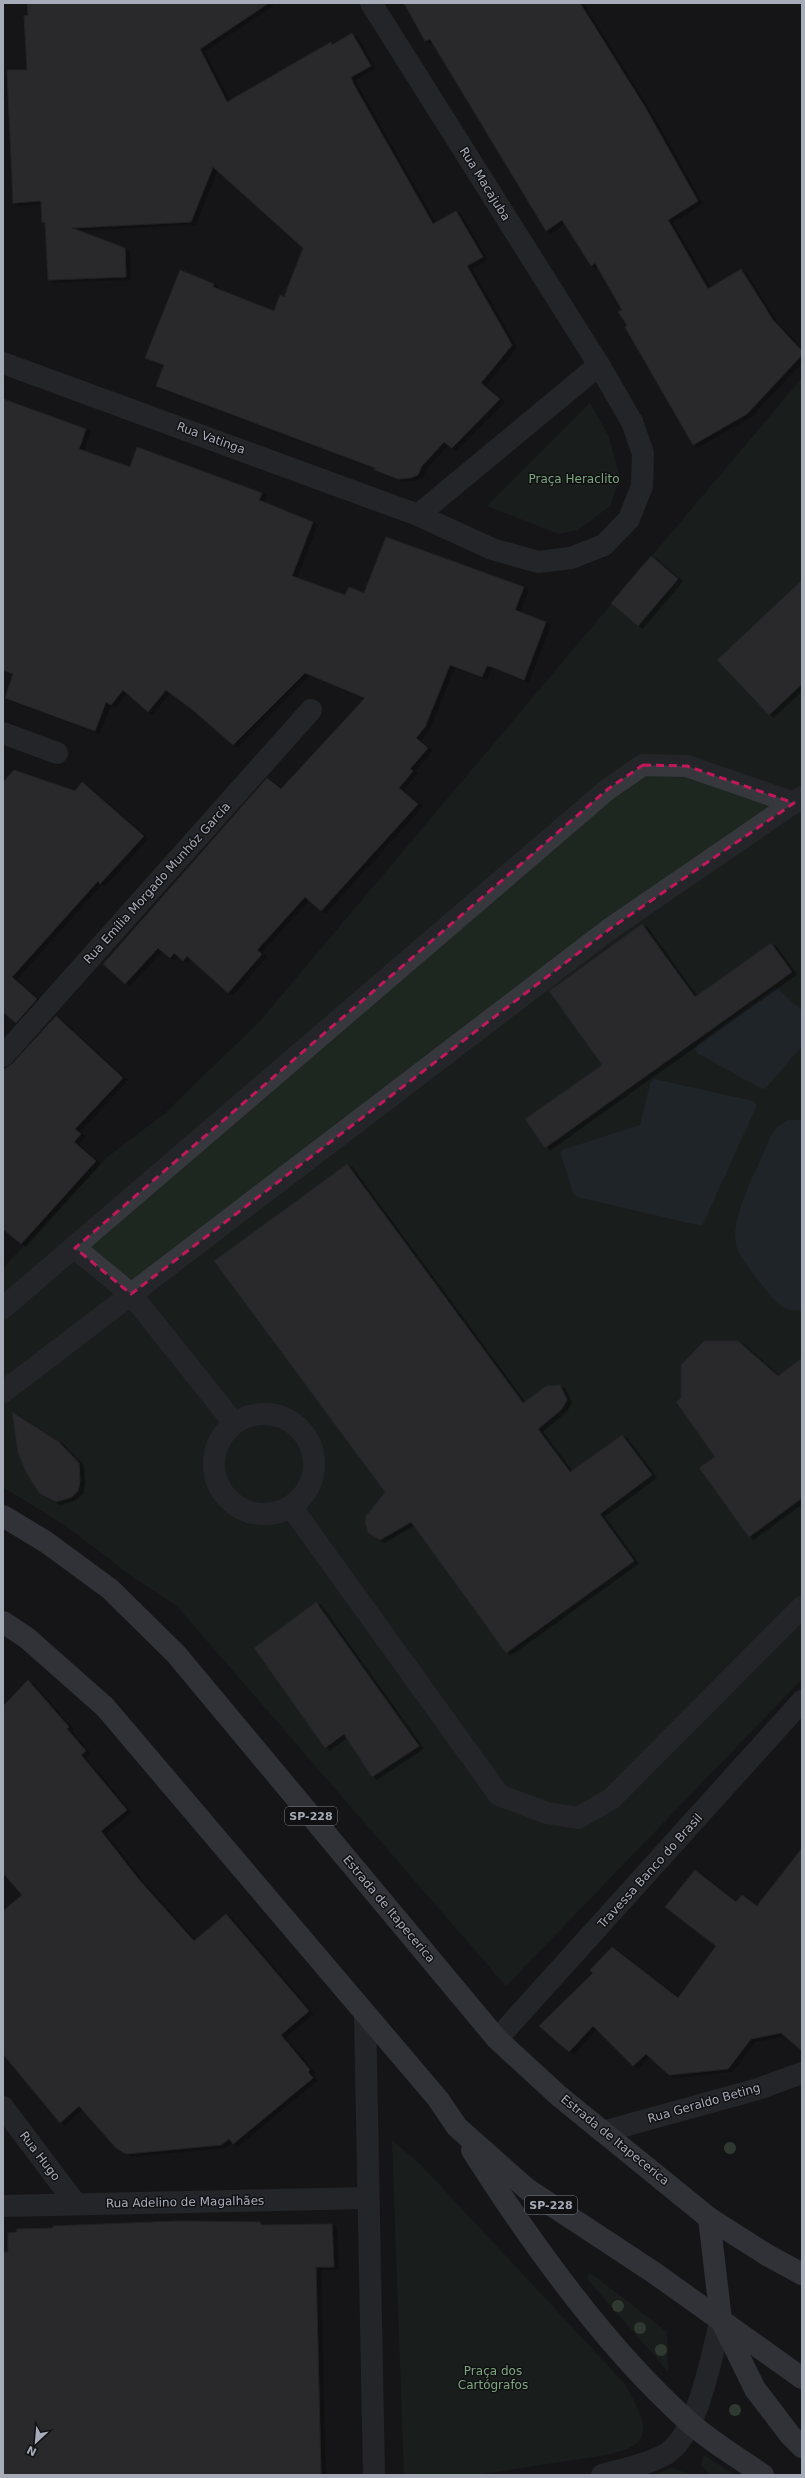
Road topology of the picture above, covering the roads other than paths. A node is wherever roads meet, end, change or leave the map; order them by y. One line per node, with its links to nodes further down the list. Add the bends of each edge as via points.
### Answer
1 (371, 3): 3 (street, Rua Macajuba)
2 (3, 363): 4 (street, Rua Vatinga)
3 (599, 365): 4 (street); 4 (street, via 632,422 643,453 642,486 629,519 604,545 571,558 538,562 492,549)
4 (418, 515)
5 (311, 710): 9 (street, Rua Emília Morgado Munhóz García)
6 (3, 733): 7 (street)
7 (57, 753)
8 (798, 800): 10 (street, via 687,766 643,765 608,789); 11 (street, via 611,928)
9 (3, 1056)
10 (75, 1248): 11 (street); 12 (street)
11 (131, 1294): 13 (street); 14 (street)
12 (3, 1308)
13 (3, 1392)
14 (234, 1423): 15 (street, via 215,1448 215,1479 232,1505 261,1516); 15 (street, via 265,1413 295,1424 314,1450 312,1483)
15 (292, 1508): 17 (street, via 499,1795 546,1813 578,1818 611,1799)
16 (4, 1515): 21 (main road, Estrada de Itapecerica / SP-228, via 110,1589 176,1654)
17 (802, 1607)
18 (3, 1622): 20 (main road, SP-228, via 27,1638 104,1707)
19 (802, 1701): 21 (street, Travessa Banco do Brasil)
20 (365, 2015): 24 (main road, SP-228, via 438,2099); 26 (street)
21 (497, 2039): 25 (main road, Estrada de Itapecerica / SP-228, via 560,2096)
22 (802, 2073): 25 (street, Rua Geraldo Beting, via 758,2089)
23 (3, 2107): 27 (street, Rua Hugo)
24 (457, 2127): 31 (main road, SP-228, via 527,2189); 33 (main road, via 503,2199 597,2324)
25 (606, 2131): 29 (main road, Estrada de Itapecerica / SP-228)
26 (367, 2198): 27 (street, Rua Adelino de Magalhães); 35 (street)
27 (76, 2204): 28 (street, Rua Adelino de Magalhães)
28 (3, 2206)
29 (709, 2218): 30 (main road, Estrada de Itapecerica / SP-228); 31 (main road)
30 (802, 2274)
31 (721, 2320): 32 (main road, SP-228); 33 (street, via 705,2382); 34 (main road, via 755,2389)
32 (802, 2378)
33 (690, 2424): 36 (street, via 666,2454 640,2465); 37 (main road)
34 (802, 2448)
35 (374, 2475)
36 (602, 2475)
37 (763, 2475)

